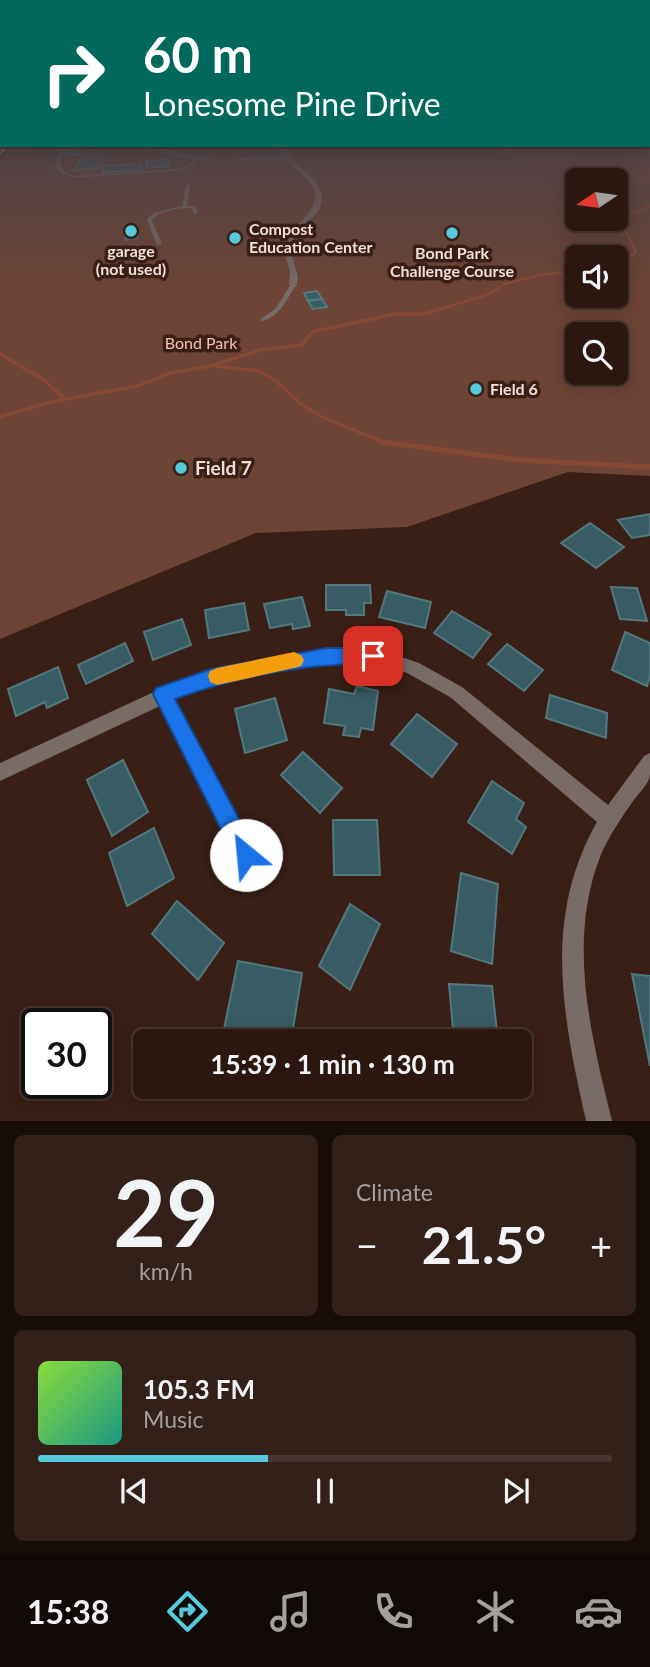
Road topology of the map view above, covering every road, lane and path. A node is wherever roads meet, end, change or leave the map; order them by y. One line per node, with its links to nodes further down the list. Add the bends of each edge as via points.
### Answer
1 (188, 185): 3 (lane)
2 (314, 185): 6 (street, via 319,198 310,218 287,244 296,275)
3 (184, 207): 4 (lane); 5 (lane, via 155,214 149,220)
4 (196, 213)
5 (159, 244)
6 (293, 285): 7 (lane, via 278,309)
7 (263, 320)
8 (163, 694): 10 (street); 11 (street, via 211,678 299,659 355,654 390,660 456,692); 12 (street)
9 (650, 762): 11 (street)
10 (0, 772)
11 (609, 819): 13 (street, via 583,879 573,928 574,992)
12 (246, 855)
13 (599, 1121)

